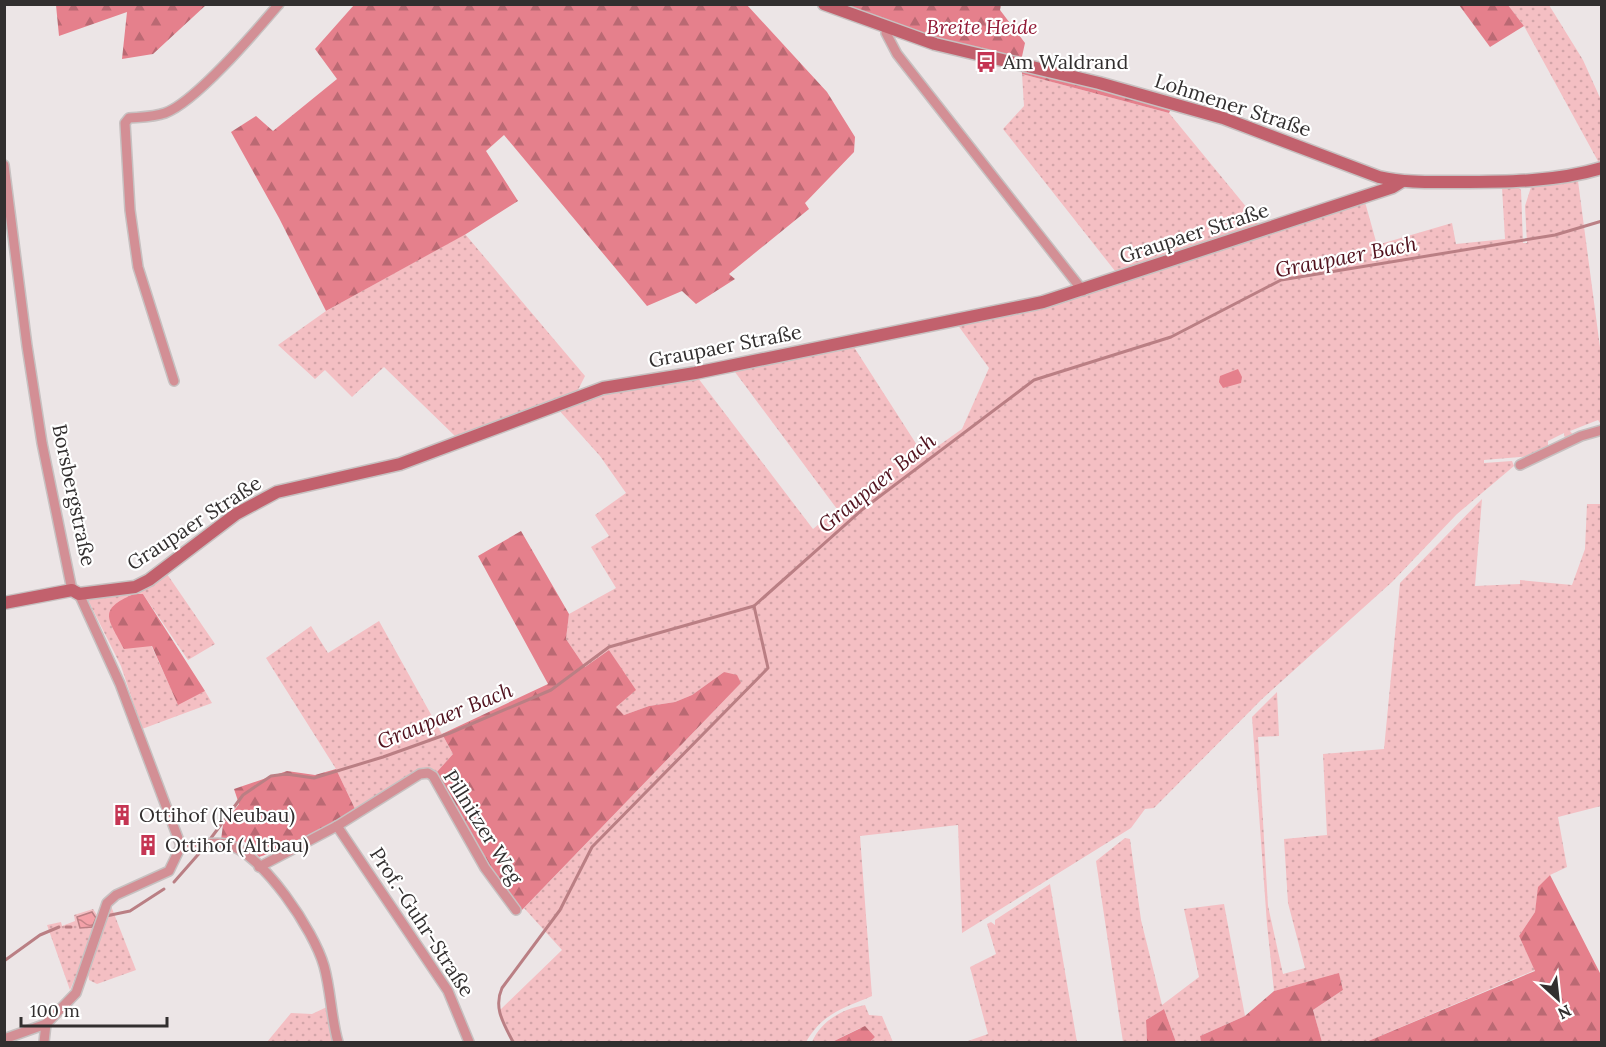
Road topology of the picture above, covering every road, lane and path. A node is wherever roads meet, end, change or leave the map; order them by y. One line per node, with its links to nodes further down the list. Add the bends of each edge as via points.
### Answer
1 (279, 4): 8 (street, via 183,103 165,113 129,118 125,123 138,267)
2 (824, 4): 3 (street, Lohmener Straße)
3 (888, 27): 6 (street, Lohmener Straße, via 935,44 1100,83 1223,118); 7 (street, via 886,33 897,54)
4 (4, 165): 11 (street, Borsbergstraße, via 42,443)
5 (1602, 168): 6 (street, Lohmener Straße, via 1577,176 1522,181)
6 (1401, 182): 7 (street, Graupaer Straße, via 1393,188)
7 (1083, 291): 11 (street, Graupaer Straße, via 821,348 603,388 400,464 277,492 236,514 135,587)
8 (174, 381)
9 (1602, 429): 10 (street)
10 (1520, 465)
11 (76, 592): 12 (street, Graupaer Straße); 14 (street, Borsbergstraße, via 128,703)
12 (4, 603)
13 (337, 826): 15 (street, Pillnitzer Weg); 16 (street, Pillnitzer Weg, via 420,774 428,773 485,868); 21 (street, Prof.-Guhr-Straße, via 448,991)
14 (181, 846): 15 (street, via 230,845); 17 (street, via 169,871 107,903 76,993)
15 (260, 867): 20 (street, via 317,946 328,982)
16 (516, 910)
17 (46, 1024): 18 (street); 19 (street)
18 (4, 1039)
19 (44, 1042)
20 (338, 1042)
21 (469, 1042)

